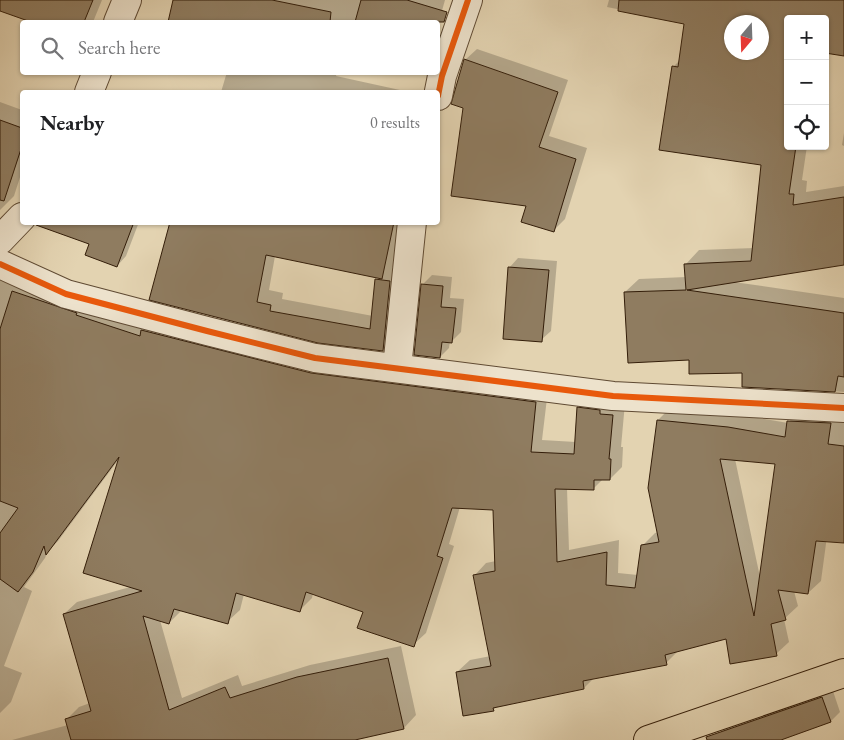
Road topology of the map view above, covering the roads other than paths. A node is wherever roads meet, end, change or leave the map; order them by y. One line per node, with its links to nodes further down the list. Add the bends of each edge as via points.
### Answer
1 (127, 0): 3 (street)
2 (468, 0): 6 (street)
3 (119, 20)
4 (96, 75): 5 (street)
5 (90, 90)
6 (439, 90)
7 (20, 219): 9 (street)
8 (412, 225): 11 (street)
9 (0, 240)
10 (0, 264): 11 (street, via 66,294 207,331 315,358)
11 (397, 368): 12 (street, via 613,396)
12 (844, 408)
13 (844, 673): 14 (highway)
14 (648, 740)

